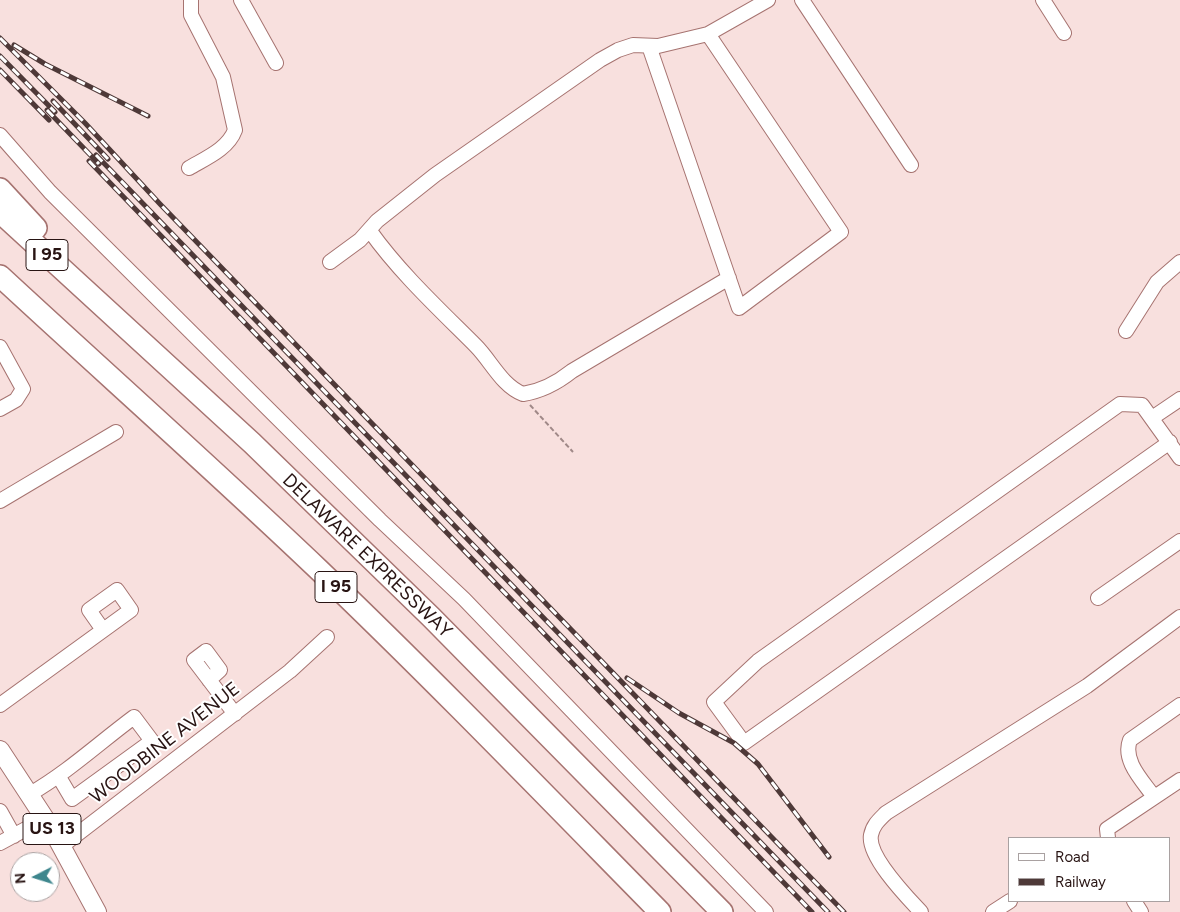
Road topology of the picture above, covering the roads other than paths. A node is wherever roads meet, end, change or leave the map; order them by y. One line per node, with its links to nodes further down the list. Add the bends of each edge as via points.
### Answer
1 (191, 0): 12 (street, via 191,15 223,77 235,130 232,138 220,149)
2 (241, 0): 9 (street)
3 (768, 0): 7 (street)
4 (802, 0): 11 (street)
5 (1043, 0): 6 (street)
6 (1064, 33)
7 (708, 34): 8 (street); 19 (street, via 841,232 739,308)
8 (649, 46): 15 (street, via 633,45 600,60 435,175 377,221); 19 (street)
9 (276, 63)
10 (0, 135): 54 (street, via 50,192 380,520 464,598)
11 (911, 165)
12 (189, 168)
13 (0, 189): 20 (highway, via 63,258)
14 (0, 212): 20 (highway, DELAWARE EXPRESSWAY / I 95)
15 (370, 231): 16 (street); 19 (street, via 508,385 523,394 560,381)
16 (330, 262)
17 (1180, 262): 21 (street, via 1157,282)
18 (0, 276): 52 (highway, I 95, via 144,405 319,570)
19 (729, 278)
20 (93, 298): 53 (highway, DELAWARE EXPRESSWAY / I 95, via 252,443 431,617)
21 (1126, 331)
22 (0, 347): 24 (street, via 23,389 16,400)
23 (1180, 399): 25 (street)
24 (0, 409)
25 (1152, 418): 27 (street); 27 (street, via 1142,405 1120,404 758,661 714,702 744,743)
26 (116, 432): 29 (street)
27 (1170, 442): 28 (street)
28 (1180, 458)
29 (0, 501)
30 (1180, 541): 31 (street)
31 (1098, 598)
32 (1180, 617): 55 (street, via 1087,686 886,813 874,825 870,837 874,851 886,871)
33 (103, 630): 36 (street)
34 (328, 637): 38 (street, WOODBINE AVENUE)
35 (209, 680): 38 (street)
36 (0, 705)
37 (1180, 705): 43 (street, via 1130,740 1127,747 1129,760)
38 (234, 714): 49 (street, WOODBINE AVENUE)
39 (1, 754): 42 (main road, US 13)
40 (59, 777): 40 (street, via 134,717 152,741 72,799); 42 (street)
41 (1180, 780): 43 (street)
42 (30, 794): 45 (main road, US 13)
43 (1154, 797): 47 (street, via 1107,829)
44 (0, 811): 46 (street)
45 (46, 818): 46 (street); 49 (main road, US 13)
46 (14, 836): 48 (street)
47 (1107, 837)
48 (0, 843)
49 (62, 846): 51 (main road, US 13)
50 (1008, 902): 56 (street)
51 (97, 912)
52 (660, 912)
53 (722, 912)
54 (766, 912)
55 (921, 912)
56 (993, 912)

